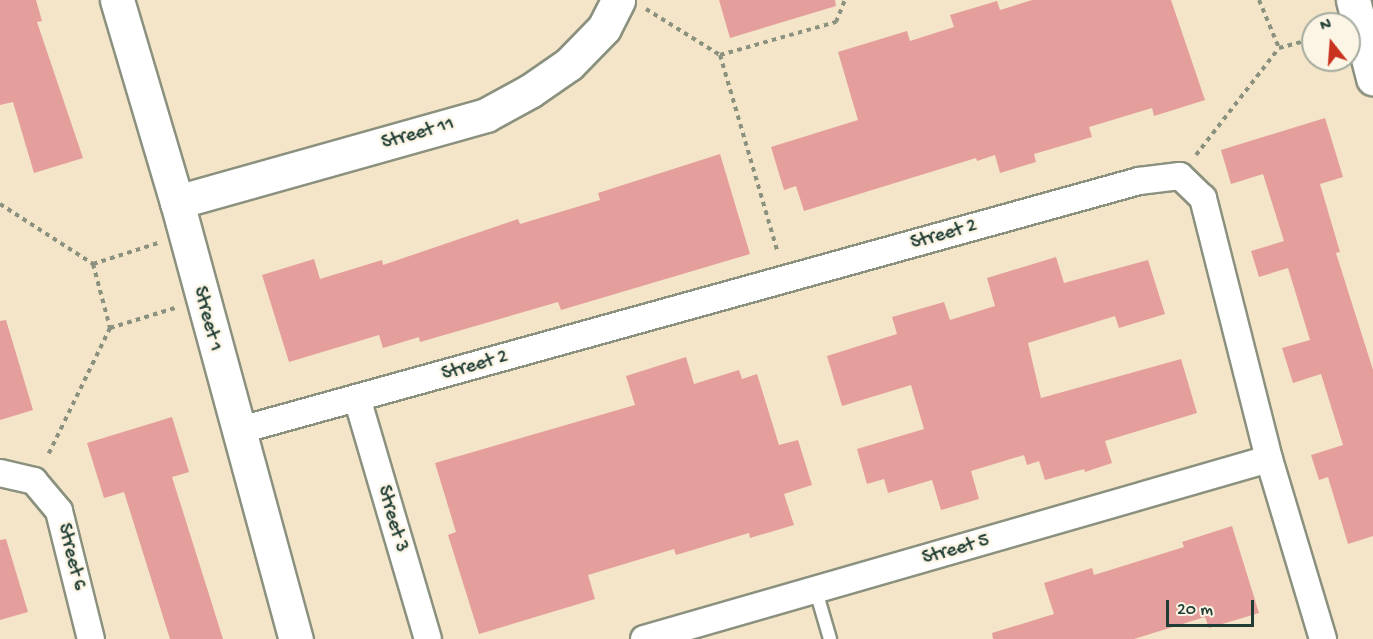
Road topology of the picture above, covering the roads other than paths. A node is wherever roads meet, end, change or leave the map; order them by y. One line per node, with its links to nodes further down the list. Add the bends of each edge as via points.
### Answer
1 (117, 0): 5 (street, Street 1)
2 (1353, 0): 4 (street)
3 (629, 3): 5 (street, Street 11, via 569,64 486,115)
4 (1373, 78)
5 (177, 202): 7 (street, Street 1)
6 (357, 398): 7 (street, Street 2); 8 (street, Street 2, via 1139,181 1180,176 1203,198); 13 (street, Street 3)
7 (237, 431): 12 (street, Street 1)
8 (1269, 459): 10 (street, Street 5); 16 (street)
9 (0, 473): 11 (street, Street 6, via 34,481 59,511)
10 (816, 591): 14 (street, Street 5); 15 (lane)
11 (91, 639)
12 (296, 639)
13 (428, 639)
14 (644, 639)
15 (830, 639)
16 (1323, 639)

